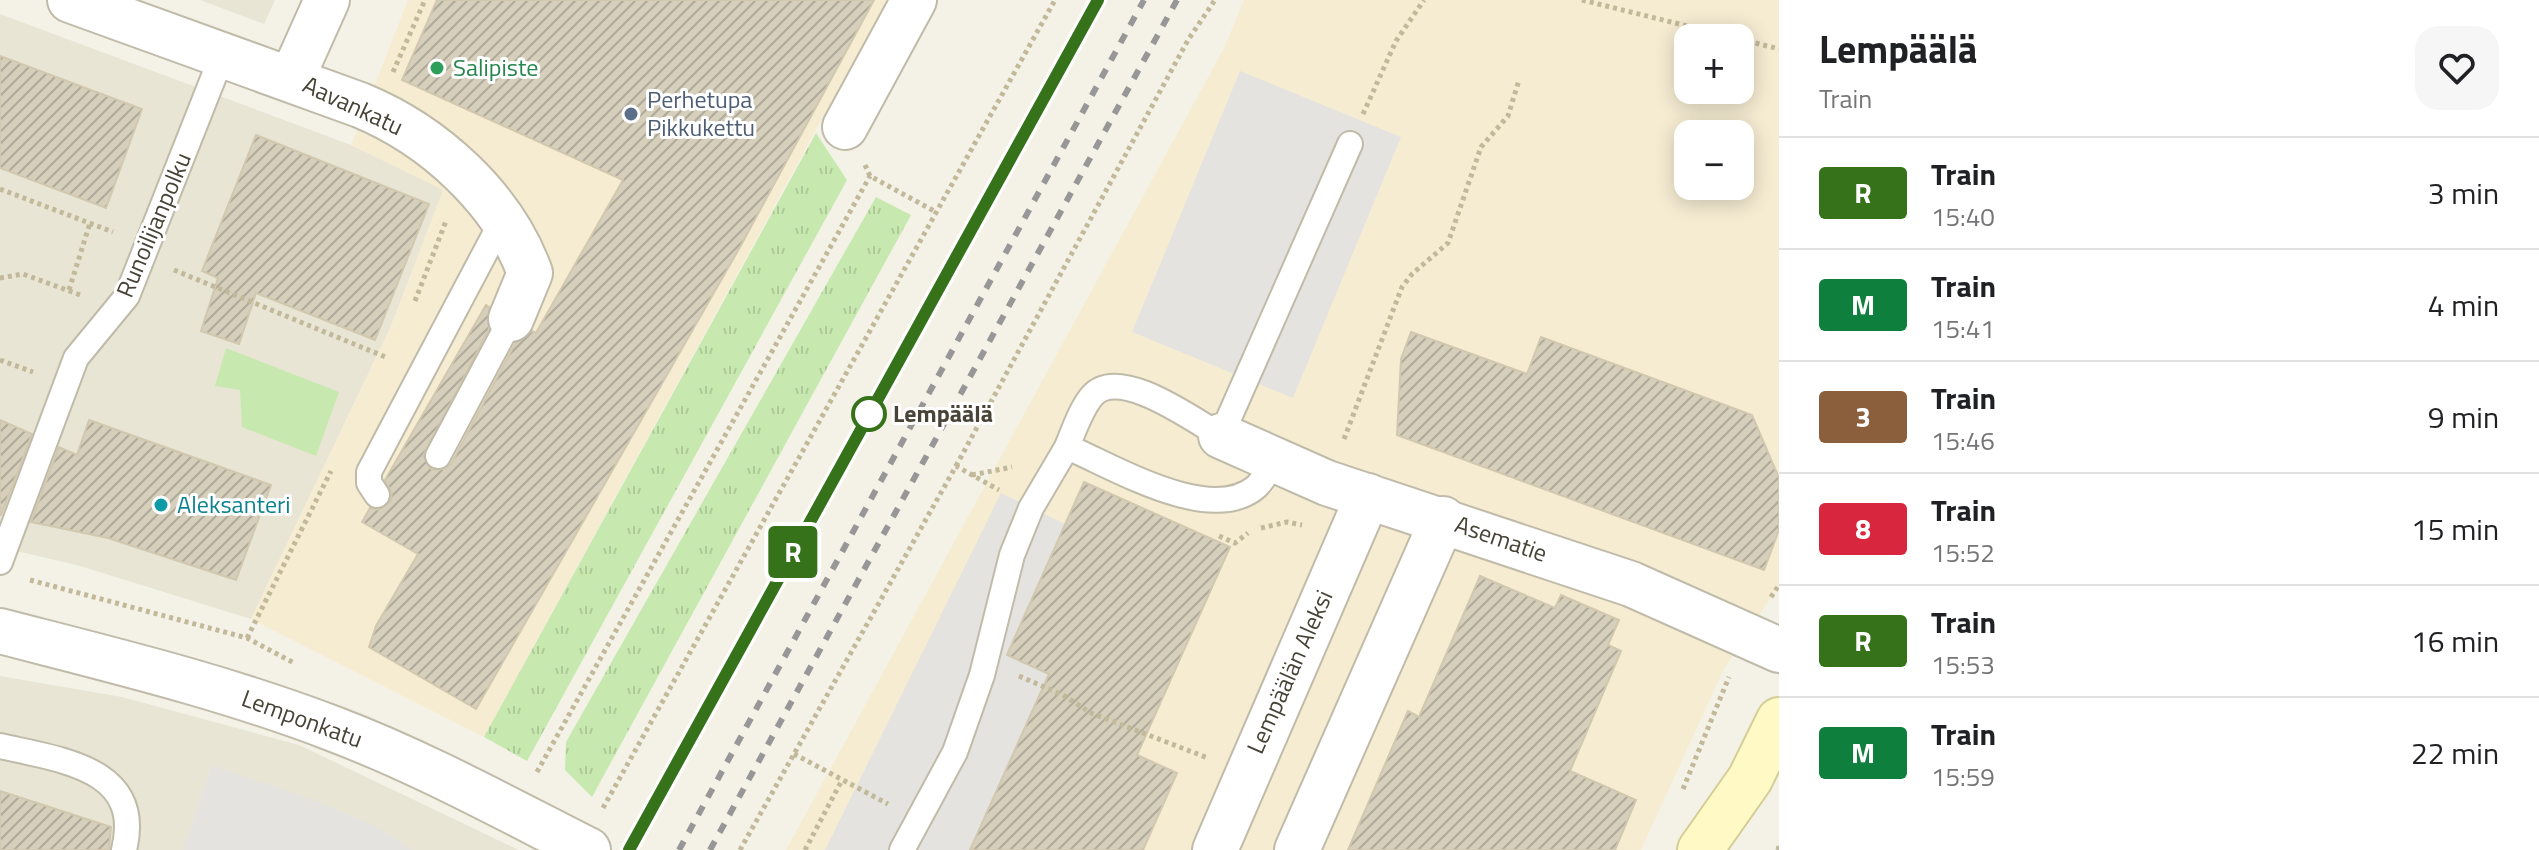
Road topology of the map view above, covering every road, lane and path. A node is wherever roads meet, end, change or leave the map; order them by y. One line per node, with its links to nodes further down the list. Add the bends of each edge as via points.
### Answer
1 (70, 0): 12 (street, Aavankatu)
2 (327, 0): 14 (street)
3 (425, 0): 13 (path)
4 (914, 0): 16 (street)
5 (1055, 0): 19 (path)
6 (1215, 0): 32 (path, via 1188,40)
7 (1424, 0): 17 (path, via 1396,41)
8 (1582, 0): 9 (path)
9 (1681, 24)
10 (1754, 42): 11 (path)
11 (1779, 49)
12 (222, 56): 14 (street, Aavankatu); 22 (lane, Runoilijanpolku)
13 (393, 73)
14 (292, 78): 20 (street, Aavankatu, via 385,115 427,143)
15 (1519, 80): 33 (path, via 1508,116 1481,147 1448,243 1402,287)
16 (845, 127)
17 (1350, 144): 28 (lane)
18 (0, 189): 21 (path)
19 (936, 212): 47 (path, via 870,176); 52 (path)
20 (504, 217): 26 (street, Aavankatu, via 530,273); 34 (lane, via 369,472)
21 (90, 223): 22 (path); 24 (path)
22 (146, 251): 25 (lane, Runoilijanpolku); 27 (path)
23 (0, 278): 24 (path, via 23,274)
24 (69, 290): 25 (path)
25 (112, 318): 38 (lane, Runoilijanpolku, via 76,358)
26 (511, 319): 30 (lane)
27 (388, 358)
28 (1221, 436): 29 (lane, via 1128,386 1108,385 1093,395); 31 (street, Asematie)
29 (1067, 447): 31 (lane, via 1181,496 1205,500 1256,488); 36 (lane)
30 (438, 456)
31 (1275, 461): 33 (street, Asematie)
32 (956, 466): 36 (path); 45 (path)
33 (1327, 483): 35 (street, Asematie)
34 (377, 495)
35 (1368, 496): 37 (street, Asematie); 57 (street, Lempäälän Aleksi)
36 (1031, 508): 42 (lane, via 1012,555)
37 (1443, 519): 41 (street, Asematie, via 1631,584); 58 (street)
38 (0, 562)
39 (1779, 585): 41 (path)
40 (0, 631): 52 (street, Lemponkatu, via 204,684 335,729 461,786)
41 (1762, 642): 50 (path)
42 (986, 661): 46 (path, via 1091,713); 51 (lane, via 955,752)
43 (1779, 720): 48 (main road)
44 (0, 746): 53 (lane, via 101,775 123,797 129,827)
45 (794, 754): 49 (path); 54 (path)
46 (1207, 758)
47 (533, 779)
48 (1750, 779): 59 (main road); 60 (main road)
49 (842, 780): 51 (path); 55 (path)
50 (1677, 804)
51 (919, 816): 56 (lane)
52 (593, 833)
53 (124, 850)
54 (740, 850)
55 (805, 850)
56 (902, 850)
57 (1215, 850)
58 (1297, 850)
59 (1700, 850)
60 (1737, 850)

